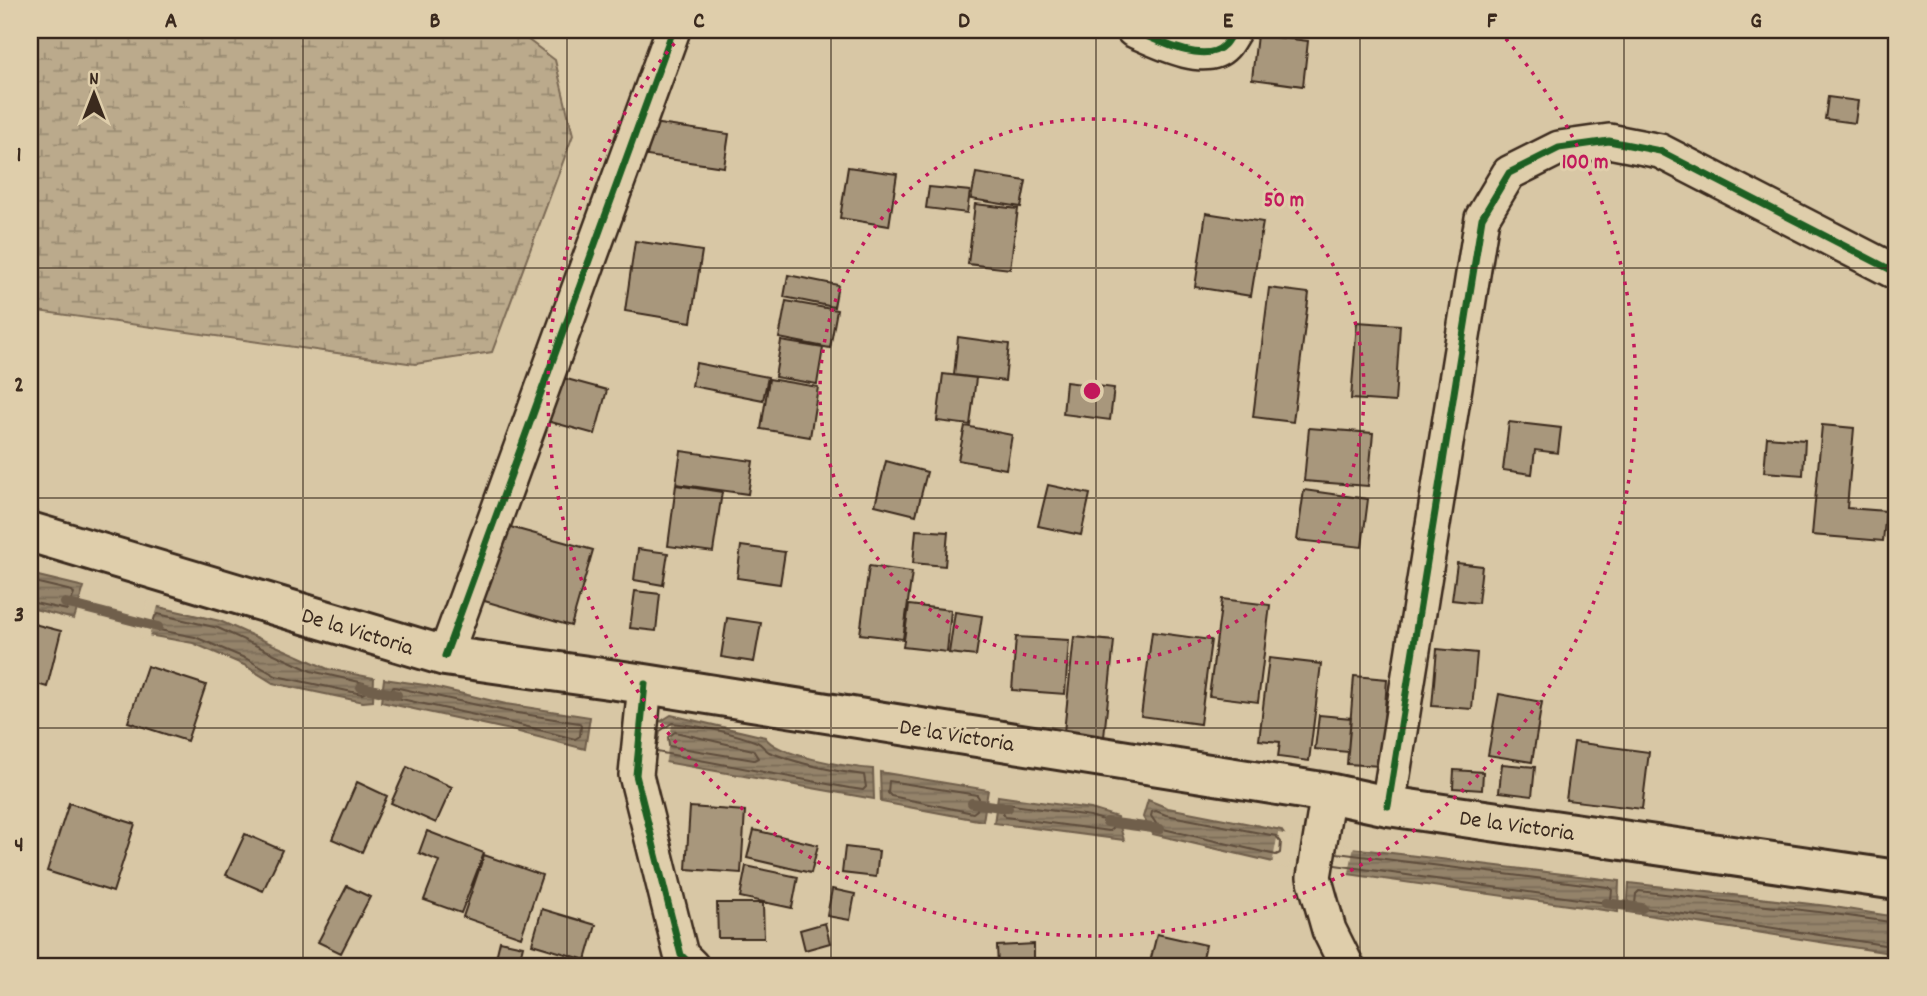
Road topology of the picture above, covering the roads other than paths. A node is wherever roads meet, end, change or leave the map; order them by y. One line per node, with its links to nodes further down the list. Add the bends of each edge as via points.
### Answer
1 (673, 30): 6 (street)
2 (1133, 30): 3 (street, via 1195,53 1223,46)
3 (1234, 30)
4 (1897, 273): 9 (street, via 1661,151 1609,141 1559,148 1510,173 1482,218)
5 (30, 532): 6 (main road, De la Victoria)
6 (445, 656): 7 (main road, De la Victoria)
7 (645, 684): 8 (main road, De la Victoria); 11 (street, via 636,775)
8 (1328, 793): 9 (main road, De la Victoria); 12 (street, via 1314,877 1329,930)
9 (1388, 806): 10 (main road, De la Victoria)
10 (1897, 880)
11 (684, 962)
12 (1347, 966)

